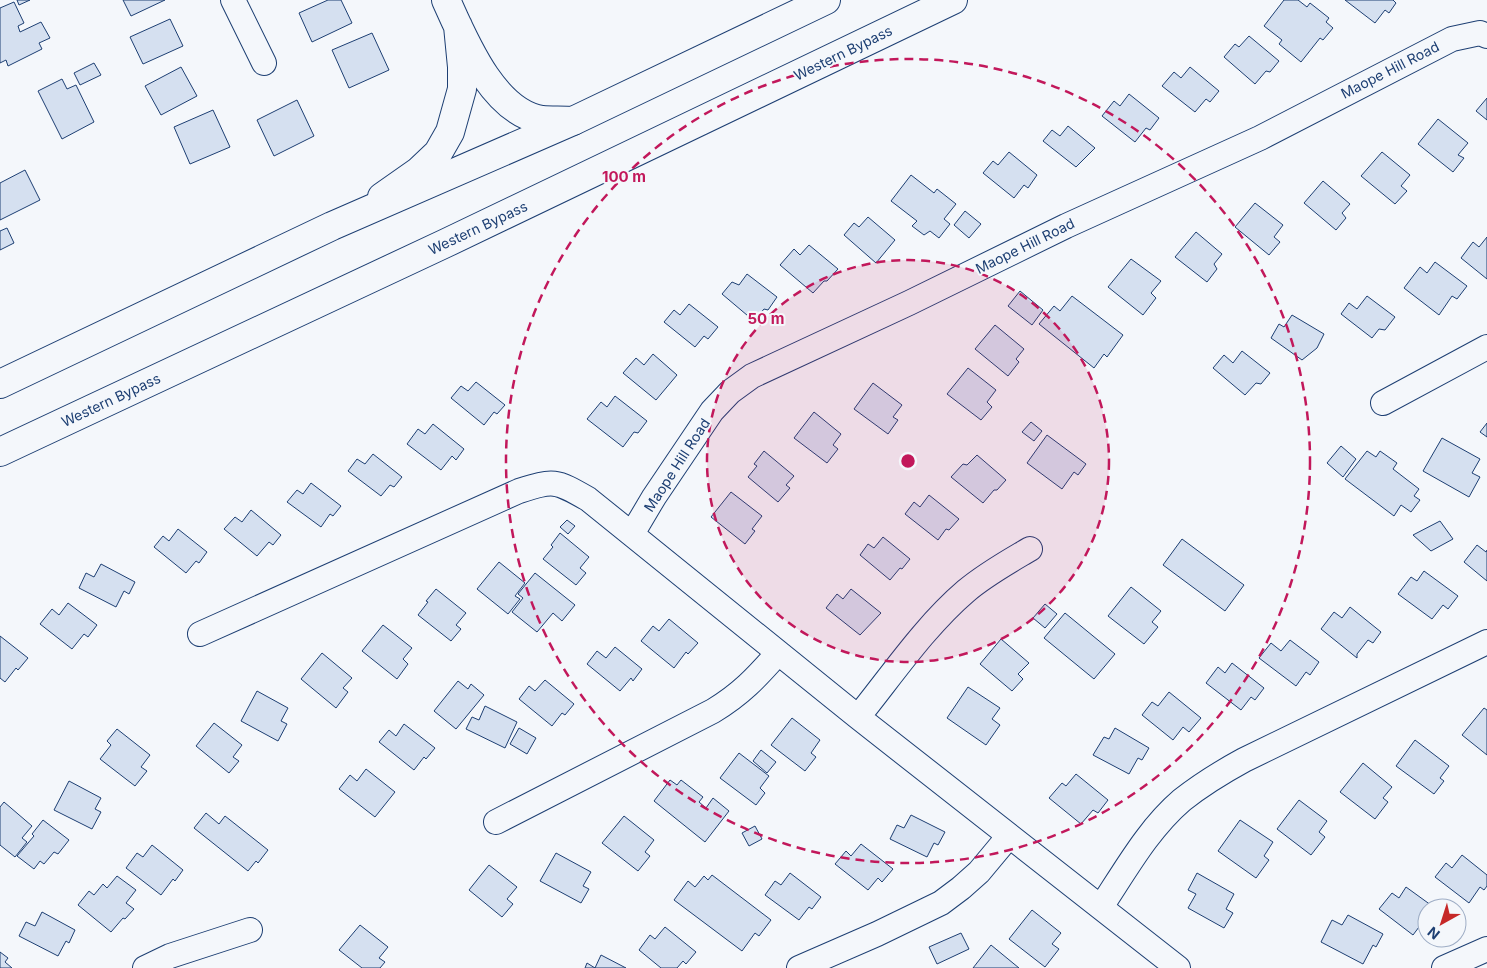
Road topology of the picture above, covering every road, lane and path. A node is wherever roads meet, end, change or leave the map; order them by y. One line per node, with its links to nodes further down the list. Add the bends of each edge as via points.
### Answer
1 (232, 0): 7 (street)
2 (446, 0): 5 (main road)
3 (826, 0): 8 (main road)
4 (953, 0): 13 (main road, Western Bypass)
5 (458, 26): 8 (main road, via 493,87 514,107 541,120); 9 (main road, via 462,89 450,132 438,152 419,171 384,196)
6 (1483, 34): 14 (street, Maope Hill Road, via 1452,38 1260,138 1066,226 752,376 712,411)
7 (264, 63)
8 (573, 121): 9 (main road)
9 (332, 226): 11 (main road)
10 (1487, 348): 12 (street)
11 (0, 384)
12 (1383, 403)
13 (0, 452)
14 (632, 534): 16 (street, via 588,499 565,485 547,482 519,491); 18 (street)
15 (1030, 549): 19 (street, via 965,591 939,617)
16 (200, 634)
17 (1487, 642): 22 (street, via 1214,777 1181,801 1160,824 1139,849)
18 (778, 653): 19 (street); 20 (street, via 735,698)
19 (858, 717): 21 (street)
20 (496, 822)
21 (1009, 836): 22 (street); 26 (street, via 979,872 941,903)
22 (1101, 907): 27 (street)
23 (250, 930): 25 (street, via 170,956)
24 (1487, 949): 28 (street)
25 (145, 968)
26 (799, 968)
27 (1178, 968)
28 (1444, 968)

